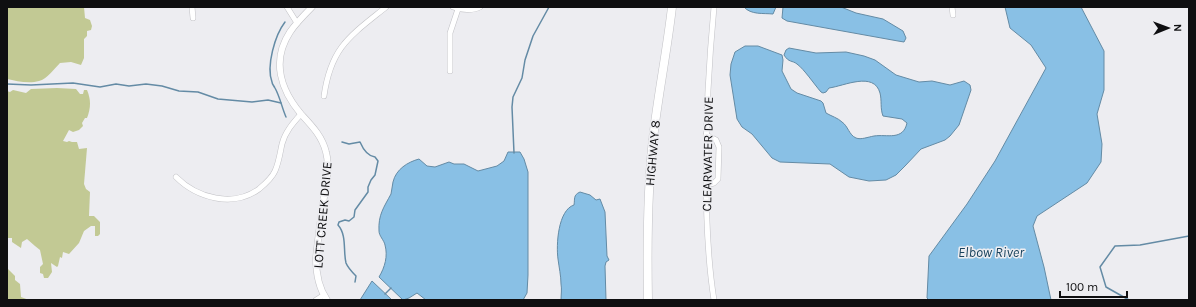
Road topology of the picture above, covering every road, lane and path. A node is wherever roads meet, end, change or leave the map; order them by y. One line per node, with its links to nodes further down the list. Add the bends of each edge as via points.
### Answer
1 (192, 7): 11 (street)
2 (287, 7): 12 (street)
3 (312, 7): 12 (street, LOTT CREEK DRIVE)
4 (386, 7): 14 (street, via 358,28 344,43 334,59)
5 (480, 7): 9 (street)
6 (672, 7): 21 (main road, HIGHWAY 8, via 650,169 647,229)
7 (714, 7): 16 (street, CLEARWATER DRIVE)
8 (952, 7): 10 (street)
9 (456, 8): 13 (street, via 450,33)
10 (953, 14)
11 (193, 18)
12 (297, 23): 15 (street, LOTT CREEK DRIVE, via 284,43 280,69 287,94)
13 (450, 71)
14 (324, 96)
15 (301, 114): 17 (street, via 284,136 274,172 266,184 250,195 235,199 217,199 184,185); 19 (street, LOTT CREEK DRIVE, via 322,139 326,152 328,168 316,258 318,281)
16 (706, 135): 18 (street, CLEARWATER DRIVE); 18 (street, via 718,142 719,159 718,180)
17 (176, 177)
18 (706, 185): 22 (street, CLEARWATER DRIVE, via 707,241)
19 (326, 298): 20 (street)
20 (316, 300)
21 (648, 300)
22 (714, 300)

